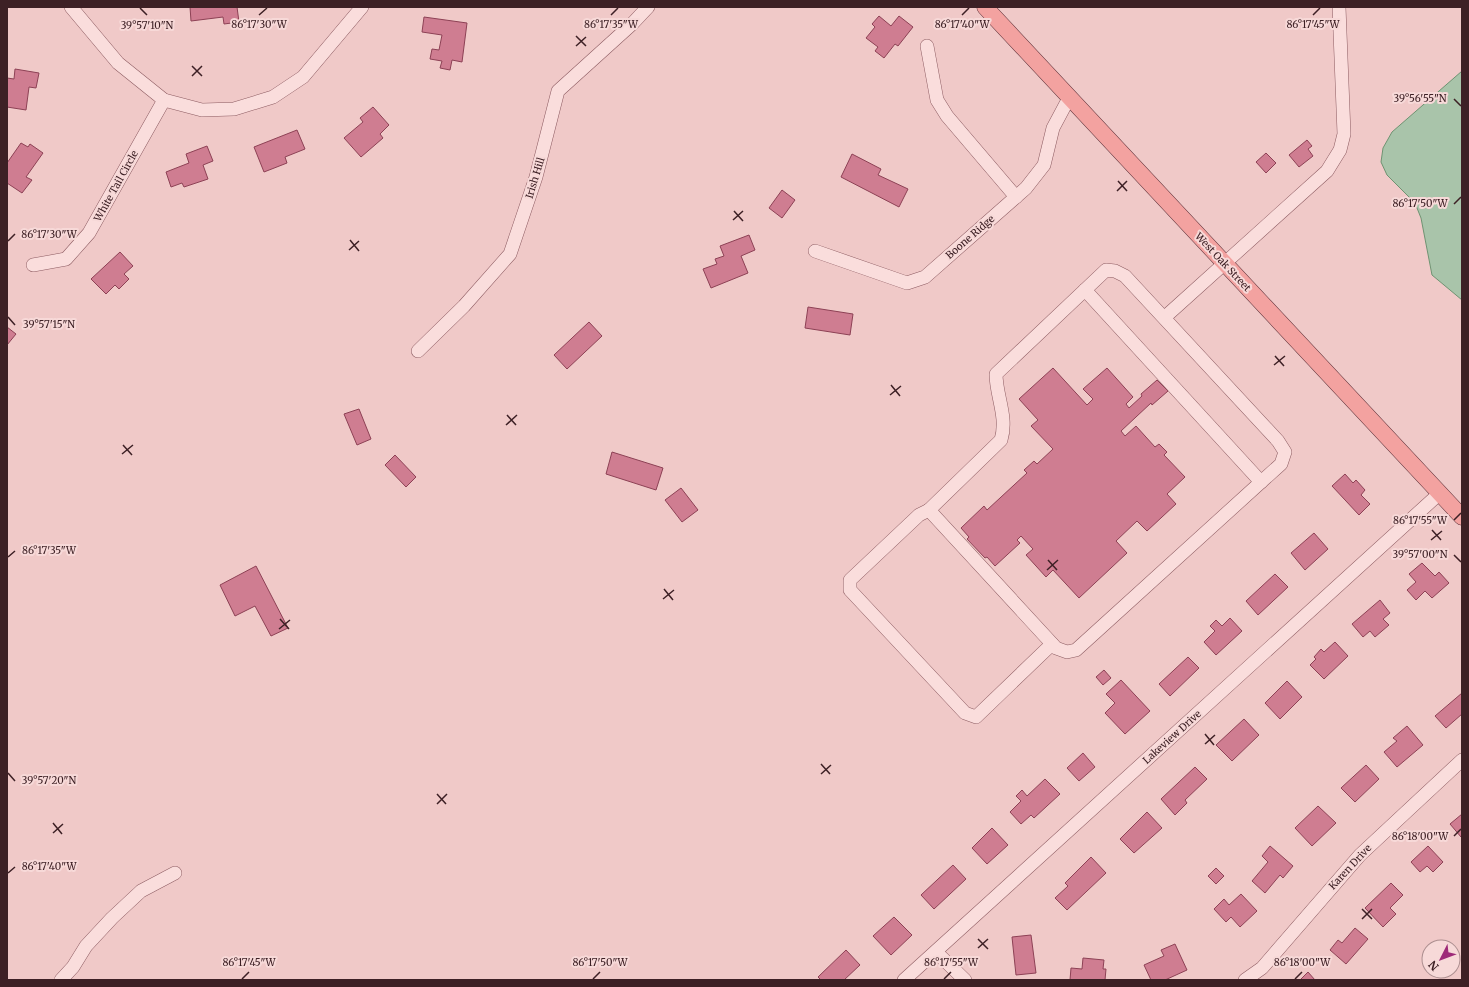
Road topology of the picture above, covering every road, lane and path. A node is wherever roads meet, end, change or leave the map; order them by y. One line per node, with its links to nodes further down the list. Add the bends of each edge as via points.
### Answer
1 (71, 7): 8 (street, via 118,63)
2 (362, 7): 8 (street, via 303,77 273,97 234,109 202,110)
3 (648, 7): 15 (street, Irish Hill, via 558,90 536,176 510,254 464,306)
4 (985, 7): 7 (main road, West Oak Street)
5 (1339, 7): 11 (street, via 1344,134 1340,150 1327,170)
6 (927, 46): 9 (street, via 937,100 947,116)
7 (1069, 98): 9 (street, Boone Ridge, via 1053,128 1044,165); 11 (main road, West Oak Street)
8 (164, 100): 12 (street, White Tail Circle, via 90,233 66,259)
9 (1016, 197): 10 (street, Boone Ridge, via 924,277 907,283)
10 (815, 251)
11 (1224, 263): 14 (street); 17 (main road, West Oak Street)
12 (33, 265)
13 (1085, 290): 14 (street, via 1106,270 1115,270 1125,276); 16 (street); 18 (street, via 996,374 1003,418 1004,432 1001,440)
14 (1165, 318): 16 (street, via 1278,441 1285,452 1280,464)
15 (418, 351)
16 (1260, 482): 20 (street, via 1076,650 1067,652)
17 (1440, 493): 19 (main road, West Oak Street); 23 (street, Lakeview Drive)
18 (929, 510): 20 (street); 20 (street, via 919,515 850,580 850,590 965,713 976,717)
19 (1462, 516)
20 (1052, 644)
21 (1462, 760): 27 (street, Karen Drive, via 1360,855 1262,968)
22 (175, 873): 24 (street, via 142,891 112,918 86,946)
23 (936, 952): 25 (street, Lakeview Drive); 26 (street)
24 (61, 980)
25 (904, 980)
26 (965, 980)
27 (1245, 980)

